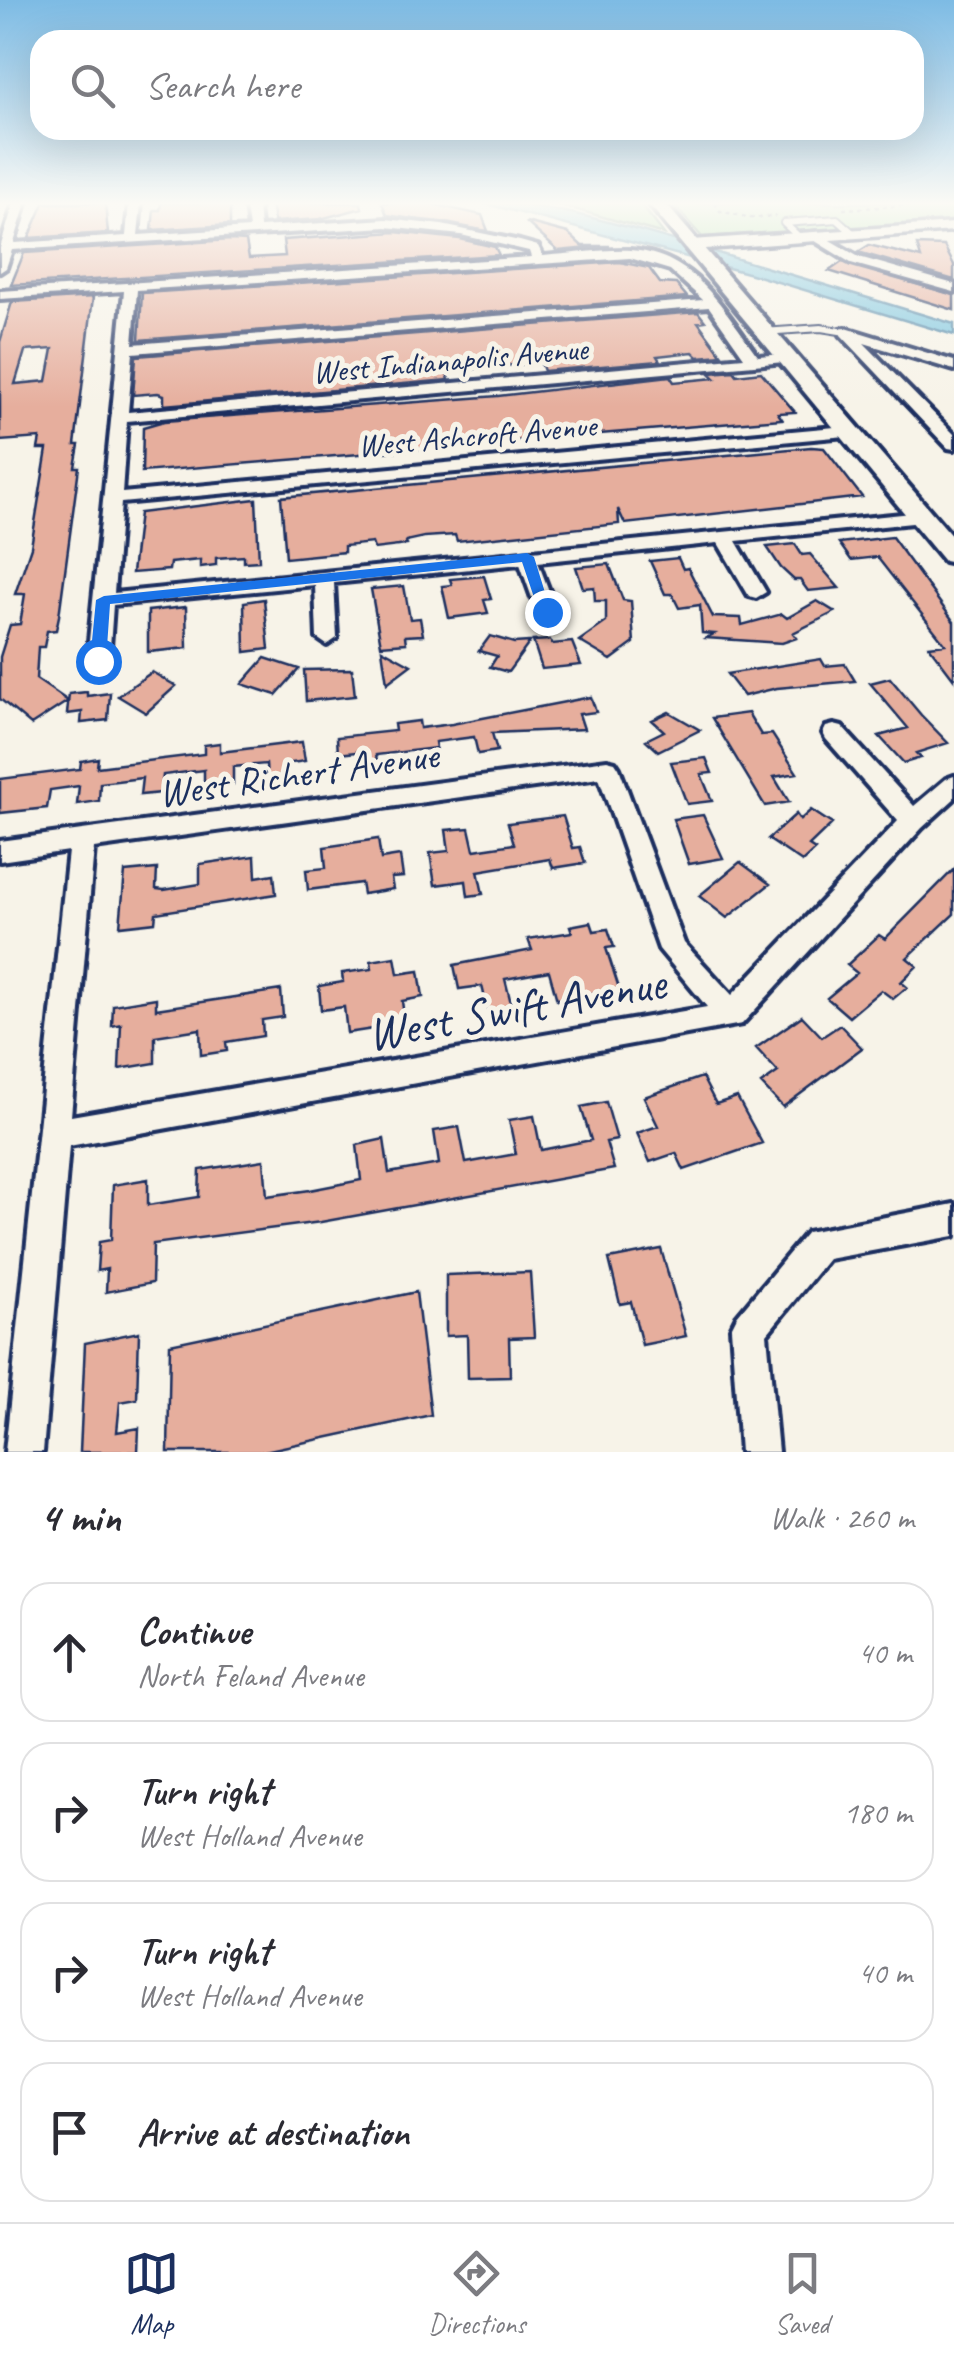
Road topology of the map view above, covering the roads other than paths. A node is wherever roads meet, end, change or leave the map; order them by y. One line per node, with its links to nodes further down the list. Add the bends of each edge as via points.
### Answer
1 (376, 271): 5 (street)
2 (686, 271): 8 (street)
3 (712, 271): 9 (main road)
4 (893, 271): 6 (street)
5 (131, 287): 7 (street); 11 (street)
6 (954, 288)
7 (0, 295)
8 (712, 303): 11 (street); 13 (street)
9 (763, 332): 10 (lane); 12 (main road)
10 (846, 332): 14 (street); 17 (street)
11 (126, 349): 15 (street)
12 (784, 358): 13 (street, West Indianapolis Avenue); 16 (main road)
13 (754, 361): 15 (street, West Indianapolis Avenue)
14 (954, 366)
15 (120, 416): 18 (street)
16 (846, 431): 18 (street, West Ashcroft Avenue); 19 (main road)
17 (954, 444)
18 (112, 499): 25 (street)
19 (922, 517): 20 (street); 21 (main road)
20 (724, 537): 22 (street); 24 (street)
21 (954, 556)
22 (527, 557): 23 (street); 26 (street)
23 (324, 578): 25 (street); 27 (street)
24 (756, 592)
25 (104, 600): 28 (street)
26 (547, 612)
27 (328, 638)
28 (98, 661)
29 (834, 733): 31 (street)
30 (954, 784): 31 (street)
31 (913, 822): 34 (street)
32 (82, 840): 33 (street, West Richert Avenue); 34 (street, West Richert Avenue, via 607,768 672,949); 35 (street)
33 (0, 851)
34 (732, 1015): 35 (street, West Swift Avenue)
35 (54, 1134): 37 (street)
36 (954, 1220): 38 (street, via 819,1244 748,1328)
37 (24, 1452)
38 (760, 1452)

